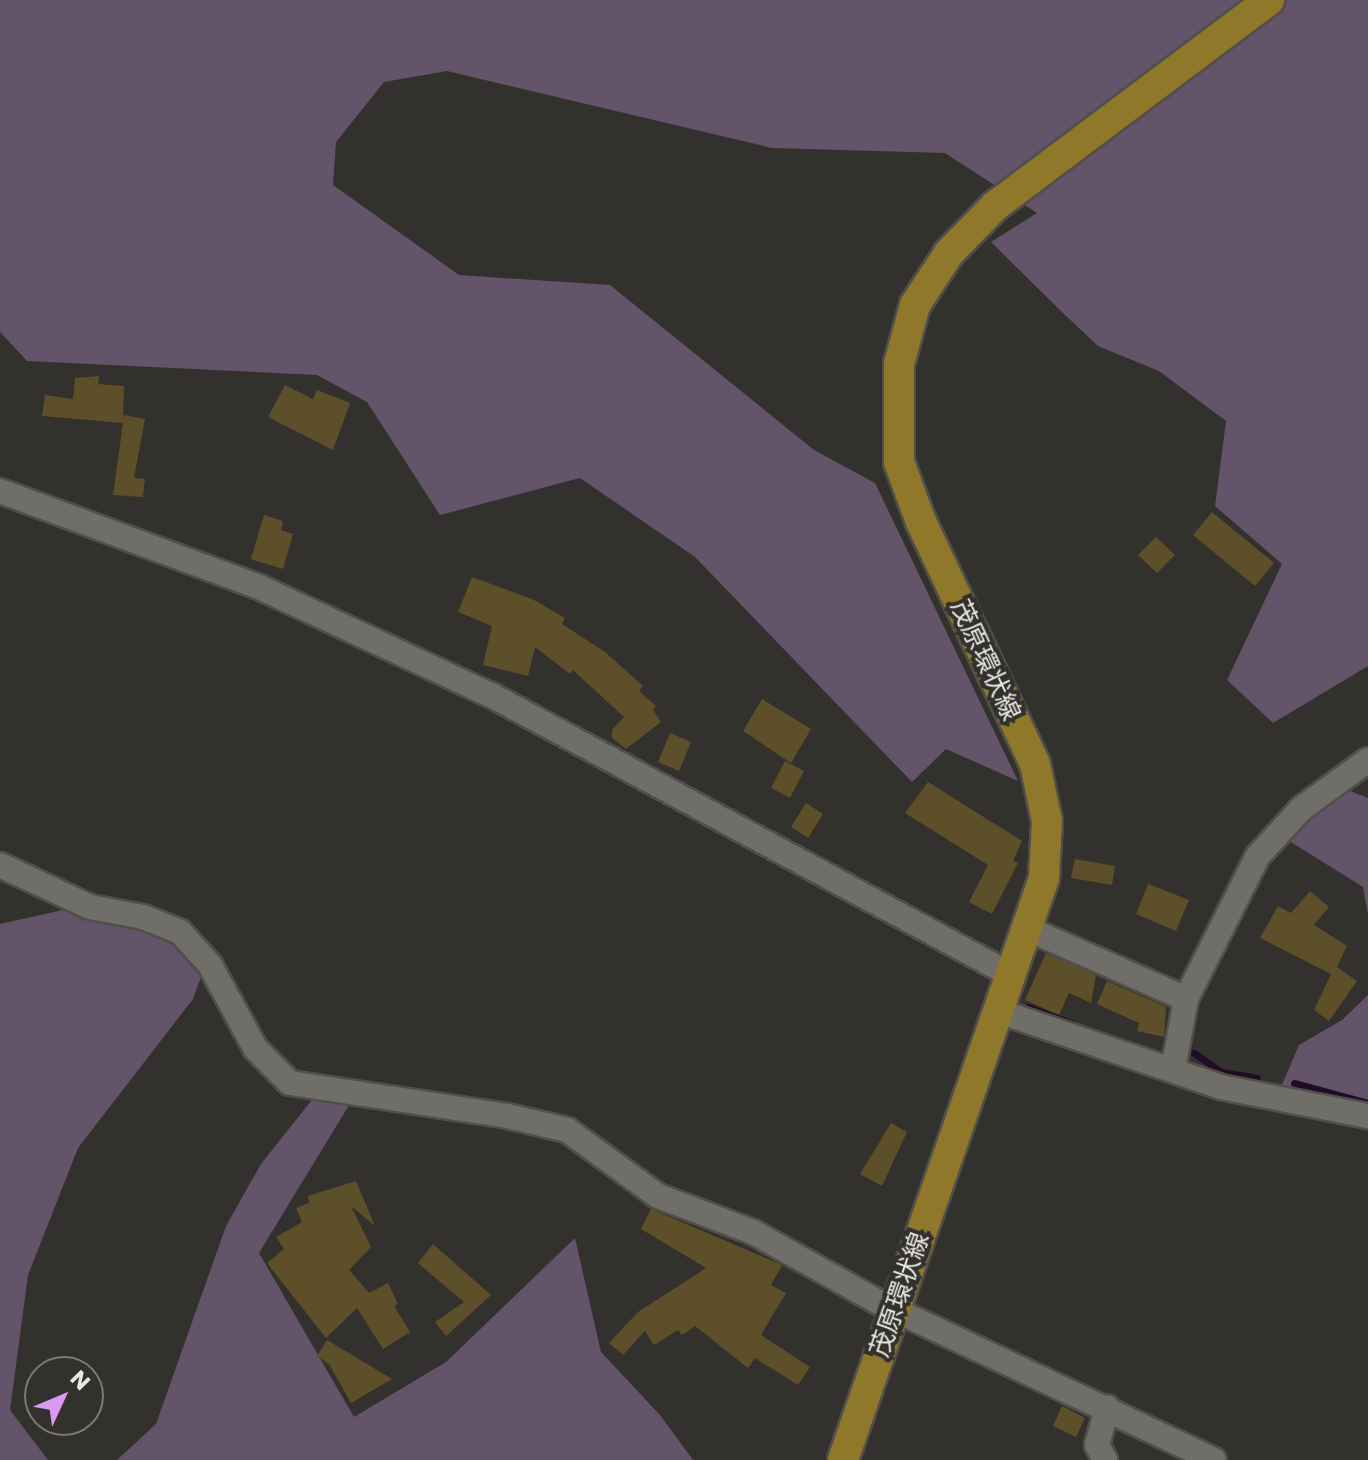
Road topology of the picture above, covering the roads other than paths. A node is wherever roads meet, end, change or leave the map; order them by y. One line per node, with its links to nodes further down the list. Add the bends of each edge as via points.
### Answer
1 (1269, 0): 5 (main road, 茂原環状線, via 995,206 931,278 915,305 906,337 896,399 899,462 921,522 1035,764 1047,821 1044,878)
2 (0, 491): 6 (street, via 259,587 491,695)
3 (1368, 760): 7 (street, via 1301,809 1257,857)
4 (0, 865): 11 (street, via 90,907 143,917 180,932 210,965 255,1048 290,1083 567,1130 658,1196 753,1232 878,1302)
5 (1028, 929): 6 (main road, 茂原環状線); 7 (street)
6 (1013, 976): 8 (main road, 茂原環状線)
7 (1186, 999): 9 (street)
8 (1001, 1012): 9 (street); 11 (main road, 茂原環状線)
9 (1173, 1070): 10 (street, via 1221,1087)
10 (1368, 1116)
11 (895, 1306): 12 (street); 13 (main road, 茂原環状線)
12 (1107, 1407): 14 (street, via 1097,1445); 15 (street)
13 (843, 1460)
14 (1105, 1460)
15 (1214, 1460)

